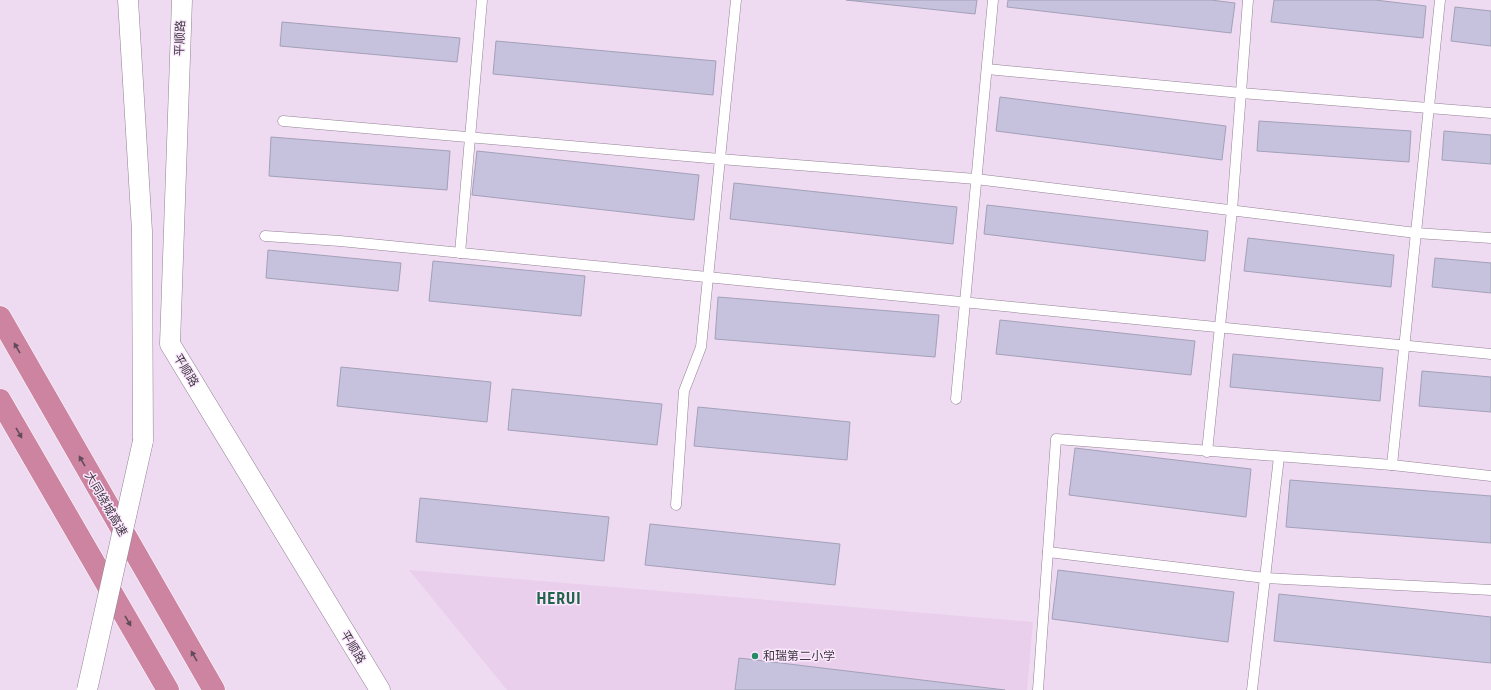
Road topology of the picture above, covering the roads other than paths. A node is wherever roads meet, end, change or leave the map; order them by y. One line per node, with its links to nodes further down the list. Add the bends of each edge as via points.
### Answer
1 (128, 0): 37 (street, bridge, via 142,231 143,441)
2 (182, 0): 40 (street, 平顺路, via 170,344)
3 (482, 0): 13 (lane)
4 (736, 0): 14 (lane)
5 (993, 0): 8 (lane)
6 (1248, 0): 9 (lane)
7 (1440, 0): 10 (lane)
8 (986, 69): 9 (lane); 15 (lane)
9 (1241, 93): 10 (lane); 16 (lane)
10 (1429, 108): 11 (lane); 17 (lane)
11 (1491, 113)
12 (283, 121): 13 (lane)
13 (470, 138): 14 (lane); 20 (lane)
14 (720, 159): 15 (lane); 21 (lane)
15 (976, 179): 16 (lane); 22 (lane)
16 (1232, 210): 17 (lane); 24 (lane)
17 (1416, 233): 19 (lane); 25 (lane)
18 (265, 236): 20 (lane)
19 (1491, 238)
20 (460, 253): 21 (lane)
21 (708, 277): 22 (lane); 33 (lane, via 701,347 684,391)
22 (966, 303): 24 (lane); 27 (lane)
23 (0, 317): 39 (highway, 大同绕城高速, one-way to 23)
24 (1220, 328): 25 (lane); 29 (lane)
25 (1405, 346): 26 (lane); 31 (lane)
26 (1491, 354)
27 (956, 399)
28 (0, 400): 38 (highway, one-way to 38)
29 (1207, 452): 30 (lane); 34 (lane, via 1056,439)
30 (1279, 457): 31 (lane); 35 (lane)
31 (1392, 465): 32 (lane)
32 (1491, 476)
33 (676, 505)
34 (1048, 552): 35 (lane); 41 (lane)
35 (1265, 578): 36 (lane); 42 (lane)
36 (1491, 590)
37 (87, 690)
38 (168, 690)
39 (214, 690)
40 (380, 690)
41 (1038, 690)
42 (1252, 690)

